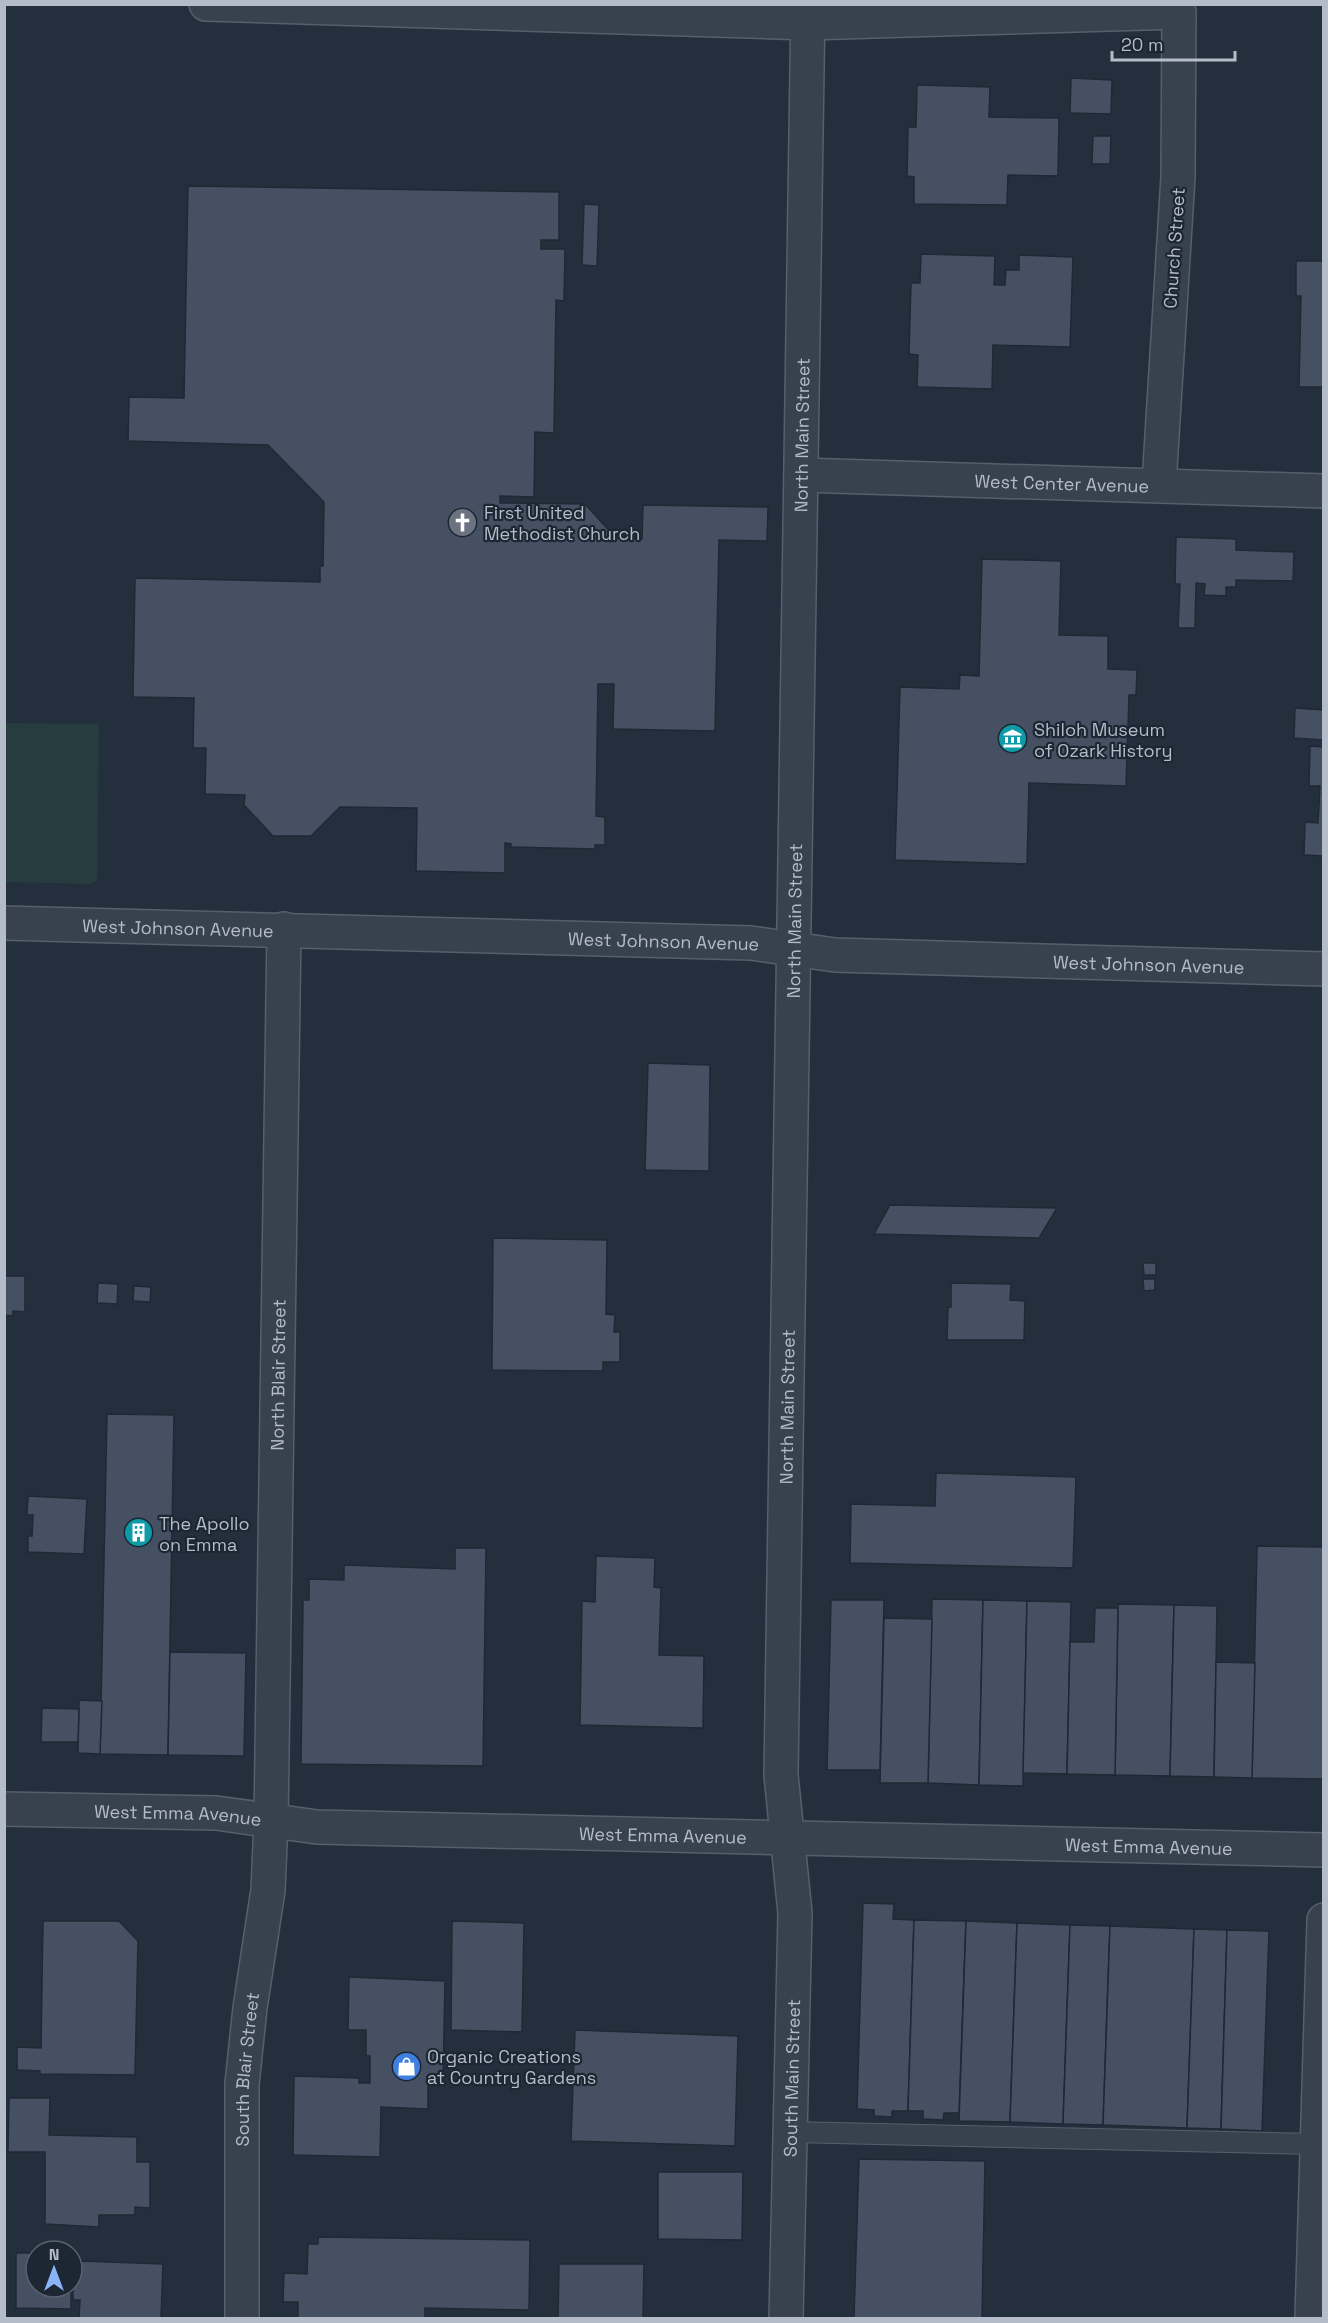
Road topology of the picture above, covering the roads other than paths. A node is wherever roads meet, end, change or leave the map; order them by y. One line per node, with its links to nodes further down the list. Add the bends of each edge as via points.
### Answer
1 (206, 4): 2 (street)
2 (808, 14): 3 (street, North Main Street); 4 (street, Church Street, via 1179,12 1179,177)
3 (801, 475): 4 (street, West Center Avenue); 8 (street, North Main Street)
4 (1159, 484): 5 (street, West Center Avenue)
5 (1323, 491)
6 (4, 922): 7 (street, West Johnson Avenue)
7 (284, 929): 8 (street, West Johnson Avenue, via 752,943); 11 (street, North Blair Street)
8 (793, 949): 9 (street, West Johnson Avenue, via 835,955); 12 (street, North Main Street, via 781,1775)
9 (1323, 969)
10 (4, 1809): 11 (street, West Emma Avenue, via 216,1813)
11 (271, 1822): 12 (street, West Emma Avenue, via 317,1827); 17 (street, South Blair Street, via 268,1890 242,2084)
12 (788, 1838): 13 (street, West Emma Avenue); 15 (street, South Main Street, via 795,1913)
13 (1323, 1850)
14 (1323, 1920): 16 (street)
15 (791, 2132): 16 (lane); 18 (street, South Main Street)
16 (1316, 2144): 19 (street)
17 (242, 2319)
18 (786, 2319)
19 (1312, 2319)

